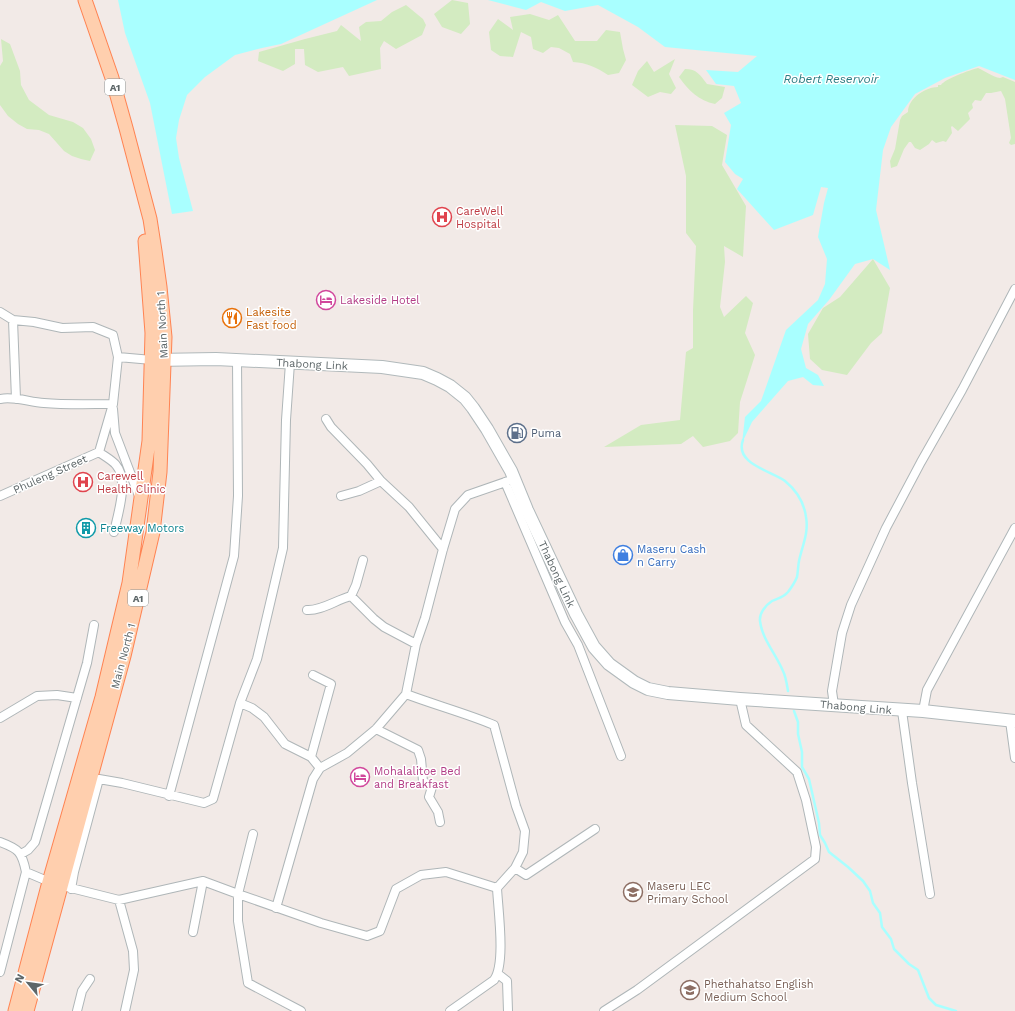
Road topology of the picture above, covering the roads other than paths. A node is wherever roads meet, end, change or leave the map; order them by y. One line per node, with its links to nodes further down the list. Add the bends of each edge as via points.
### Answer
1 (85, 0): 6 (main road, Main North 1 / A1, via 112,78 150,218 165,337)
2 (1015, 289): 32 (street, via 886,528 851,605 842,633 833,683)
3 (0, 312): 4 (street)
4 (13, 320): 5 (street, Phuleng Street, via 62,328 93,327 113,335); 10 (street)
5 (118, 357): 6 (street); 11 (street, Phuleng Street)
6 (158, 360): 7 (main road, Thabong Link); 18 (main road, Main North 1 / A1); 51 (main road, Main North 1 / A1, via 160,472 153,532 124,656)
7 (237, 360): 8 (main road, Thabong Link); 42 (street, via 238,496 234,556)
8 (290, 363): 15 (main road, Thabong Link, via 382,366 423,373 438,379 465,398 473,408 487,429); 31 (street, via 282,548 258,659)
9 (0, 398): 10 (street)
10 (16, 399): 11 (street, via 63,405)
11 (113, 404): 13 (street, Phuleng Street); 18 (street, via 115,433)
12 (326, 419): 14 (street)
13 (99, 452): 16 (street, Phuleng Street); 20 (street, via 116,465 123,481)
14 (381, 481): 17 (street); 21 (street, via 409,507)
15 (510, 481): 21 (street, via 468,495 455,509); 30 (main road, Thabong Link, via 527,510 576,614 594,647 609,664 648,689); 38 (street)
16 (0, 496)
17 (341, 496)
18 (141, 500): 51 (main road, Main North 1 / A1, via 122,616)
19 (1015, 528): 34 (street, via 926,690)
20 (114, 532)
21 (443, 548): 26 (street)
22 (363, 560): 23 (street)
23 (351, 596): 24 (street, via 314,611); 26 (street, via 384,627)
24 (307, 610)
25 (94, 625): 29 (street)
26 (416, 644): 28 (street)
27 (313, 675): 39 (street, via 331,684)
28 (406, 694): 37 (street); 48 (street, via 494,725 525,831 523,852)
29 (77, 698): 35 (street, via 37,696); 47 (street, via 35,842)
30 (740, 699): 32 (main road, Thabong Link); 68 (street, via 746,725 797,772 806,800 816,847 816,859 637,990)
31 (240, 703): 39 (street, via 264,717 285,744); 42 (street, via 213,799 204,803)
32 (834, 705): 33 (main road, Thabong Link)
33 (902, 711): 34 (main road, Thabong Link); 54 (street)
34 (923, 711): 36 (main road, Thabong Link)
35 (0, 718)
36 (1012, 721): 40 (street)
37 (376, 729): 41 (street, via 347,753); 43 (street, via 418,750 423,781 432,788 429,797 438,812)
38 (621, 756)
39 (311, 757): 41 (street)
40 (1015, 758)
41 (320, 768): 56 (street, via 313,779)
42 (169, 796): 51 (street, via 99,779 74,872)
43 (440, 822)
44 (595, 829): 48 (street, via 526,875)
45 (253, 834): 53 (street)
46 (0, 842): 47 (street, via 14,847)
47 (21, 854): 49 (street)
48 (516, 868): 52 (street)
49 (26, 872): 51 (street); 58 (street)
50 (204, 881): 53 (street); 55 (street); 57 (street)
51 (61, 886): 55 (street); 61 (main road, Main North 1 / A1); 62 (main road, Main North 1 / A1)
52 (497, 888): 56 (street, via 446,872 421,875 396,889 380,931 367,936); 59 (street, via 501,960)
53 (238, 894): 56 (street); 65 (street, via 238,921 248,983)
54 (930, 894)
55 (119, 900): 64 (street, via 133,951 134,970)
56 (276, 908)
57 (193, 932)
58 (0, 972)
59 (498, 974): 66 (street, via 494,980); 67 (street, via 507,981)
60 (90, 979): 63 (street, via 82,991)
61 (15, 1011)
62 (27, 1011)
63 (77, 1011)
64 (125, 1011)
65 (301, 1011)
66 (450, 1011)
67 (508, 1011)
68 (604, 1011)

